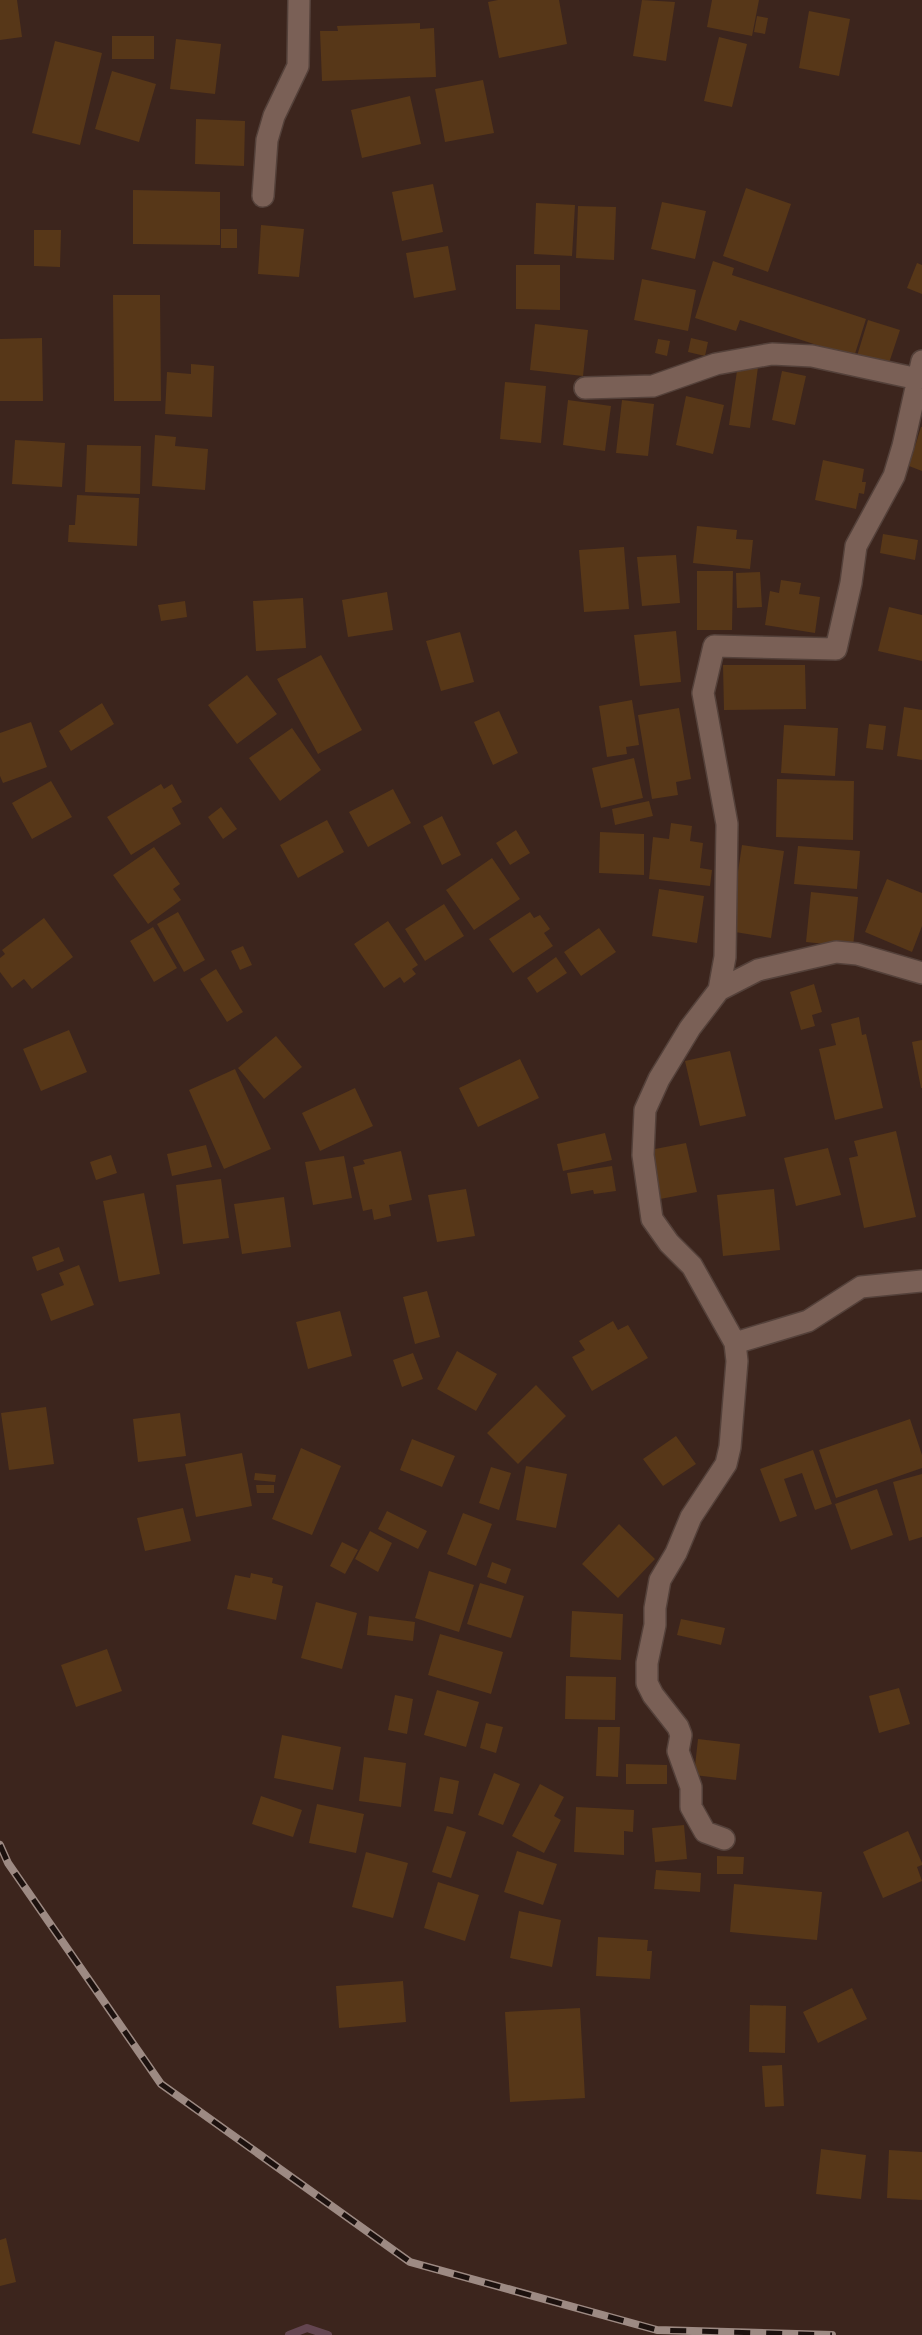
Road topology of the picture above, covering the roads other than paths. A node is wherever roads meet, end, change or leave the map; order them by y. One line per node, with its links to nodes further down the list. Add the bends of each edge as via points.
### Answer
1 (299, 0): 2 (street, via 298,66 267,140)
2 (263, 196)
3 (920, 370): 4 (street, via 772,354 716,364 653,386); 5 (street, via 894,476 856,546 836,649 713,646 703,693 727,824)
4 (585, 388)
5 (725, 957): 6 (street); 8 (street)
6 (758, 970): 7 (street, via 836,951); 8 (street)
7 (922, 973)
8 (719, 990): 10 (street, via 659,1079 645,1110 643,1155 652,1219 692,1266)
9 (922, 1281): 10 (street, via 861,1287 808,1321)
10 (735, 1343): 11 (street, via 726,1464 691,1517 660,1580 647,1663 647,1684 681,1735 678,1751 691,1787 691,1808 705,1832)
11 (724, 1839)

